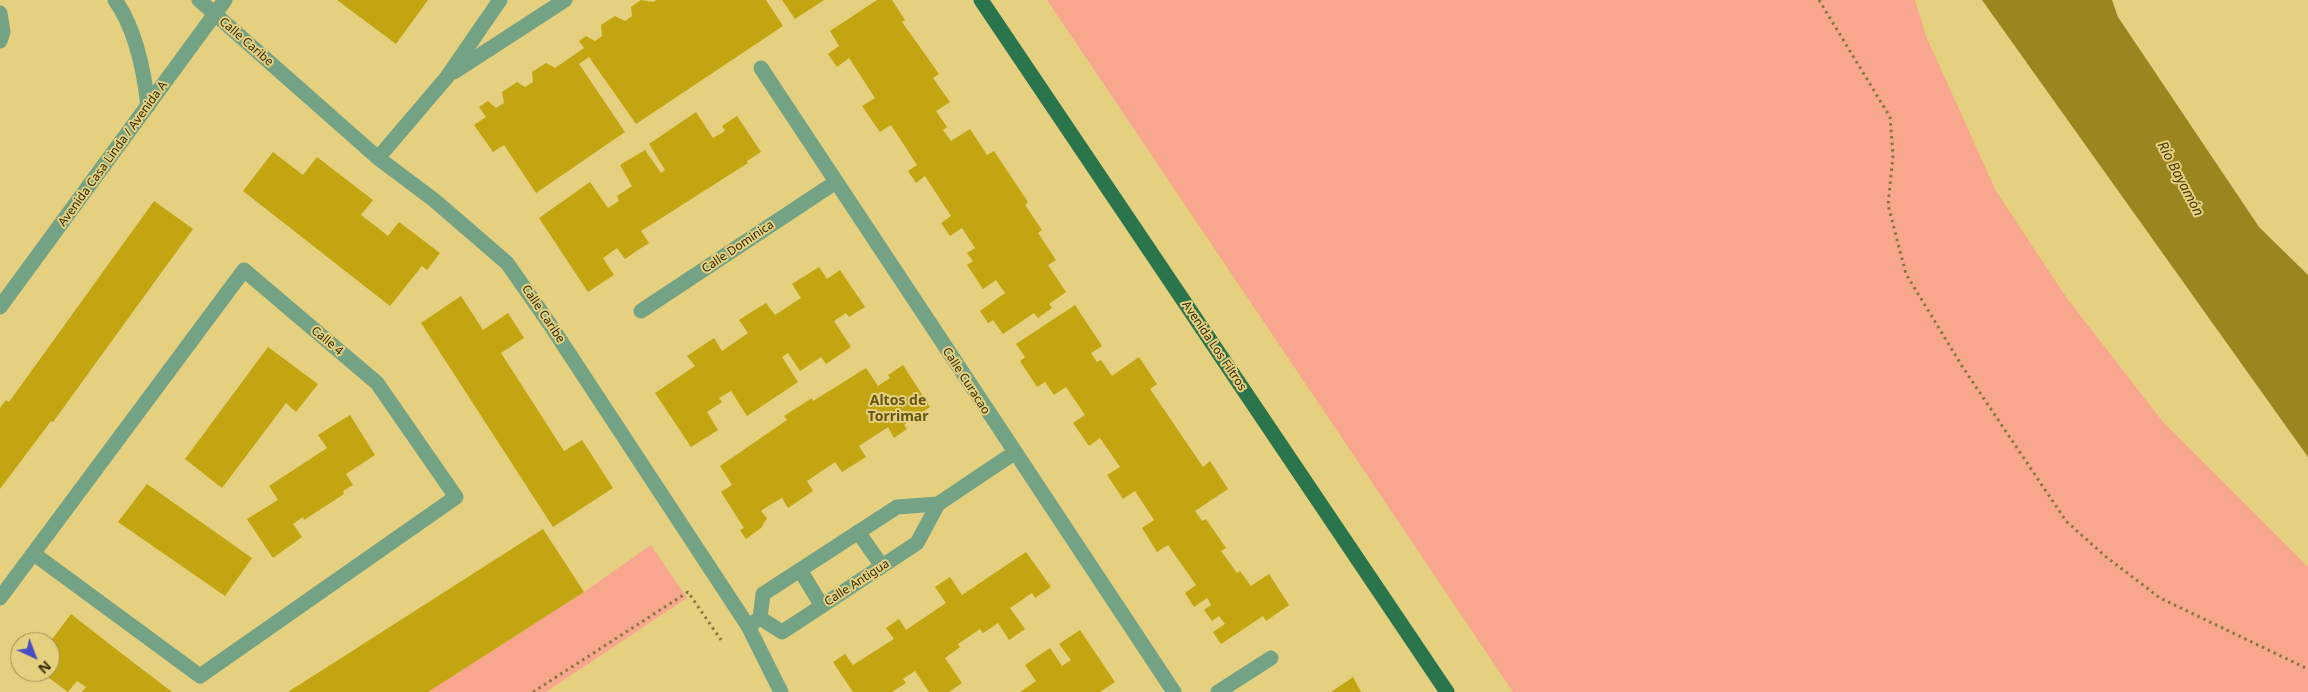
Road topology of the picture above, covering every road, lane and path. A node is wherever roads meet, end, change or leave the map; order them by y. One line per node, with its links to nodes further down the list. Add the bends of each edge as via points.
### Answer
1 (115, 0): 13 (street, via 134,39)
2 (199, 0): 9 (street, Calle Caribe)
3 (225, 0): 9 (street, Avenida Casa Linda / Avenida A)
4 (500, 0): 12 (street)
5 (566, 0): 12 (street)
6 (981, 0): 34 (main road, Avenida Los Filtros)
7 (1818, 0): 29 (path, via 1890,117 1893,155 1888,205 1906,274 1962,366 2066,522 2160,598)
8 (0, 13): 10 (street, via 3,32)
9 (214, 15): 13 (street, Avenida Casa Linda / Avenida A); 14 (street, Calle Caribe)
10 (0, 41)
11 (761, 68): 15 (street, Calle Curacao)
12 (447, 77): 14 (street)
13 (148, 106): 16 (street, Avenida Casa Linda / Avenida A)
14 (378, 158): 26 (street, Calle Caribe, via 434,200 507,263)
15 (836, 182): 17 (street, Calle Dominica); 18 (street, Calle Curacao)
16 (0, 307)
17 (641, 311)
18 (1014, 453): 19 (street, Calle Antigua); 32 (street, Calle Curacao)
19 (938, 504): 20 (street, Calle Antigua, via 897,507); 22 (street, Calle Antigua, via 917,543)
20 (858, 532): 22 (street); 23 (street, Calle Antigua)
21 (34, 554): 21 (street, Calle 4, via 244,270 377,383 456,497 200,676); 24 (street, Calle 4)
22 (882, 566): 25 (street, Calle Antigua)
23 (800, 570): 25 (street); 26 (street, Calle Antigua, via 763,594)
24 (0, 598)
25 (822, 606): 26 (street, Calle Antigua, via 782,632)
26 (754, 622): 31 (street, Calle Caribe)
27 (721, 640): 30 (path, via 688,592)
28 (1271, 658): 33 (street)
29 (2308, 669)
30 (533, 692)
31 (781, 692)
32 (1174, 692)
33 (1218, 692)
34 (1447, 692)

